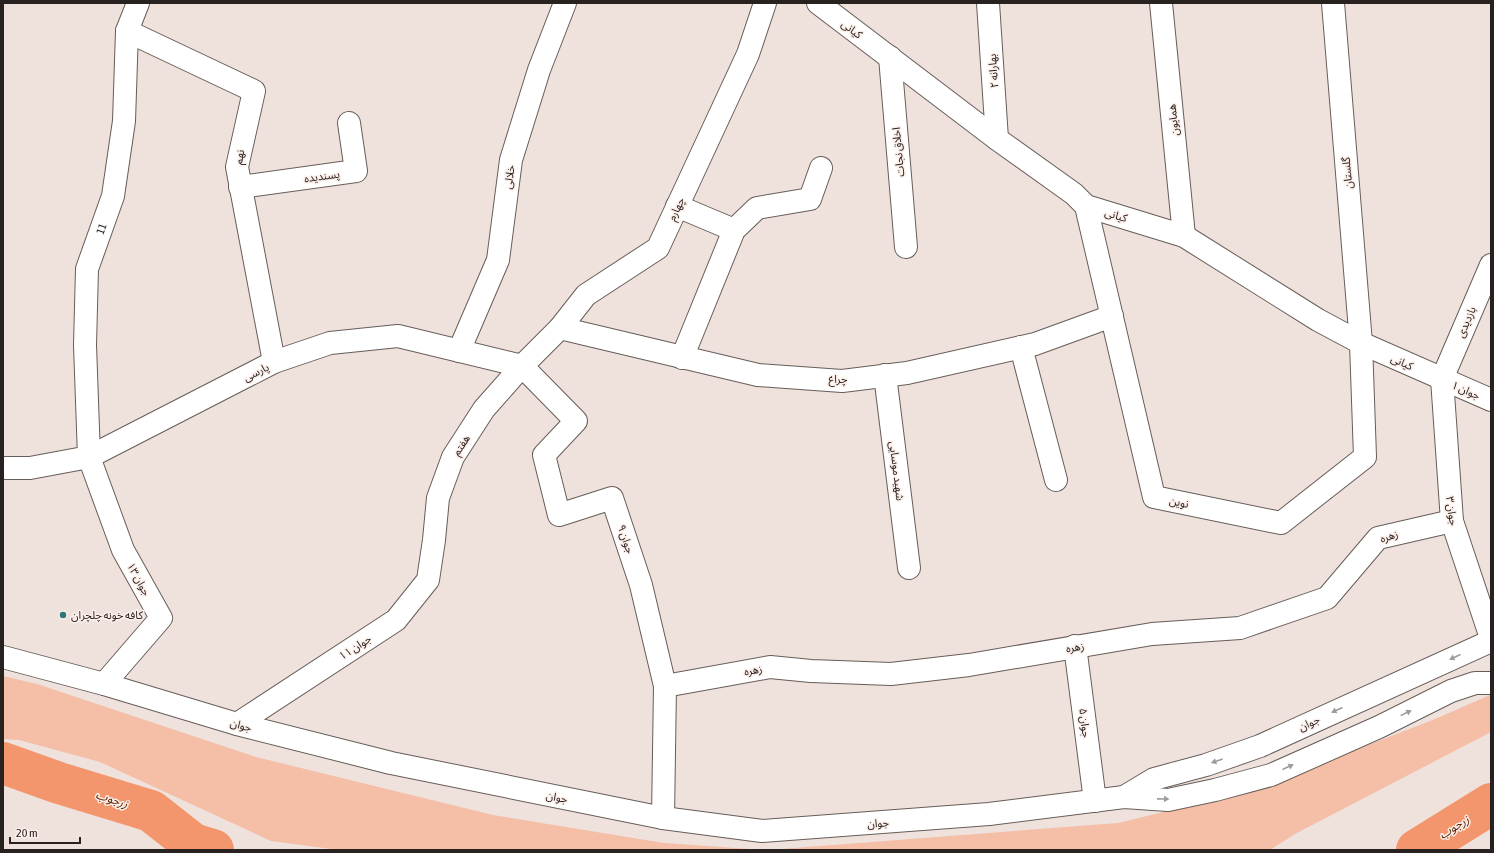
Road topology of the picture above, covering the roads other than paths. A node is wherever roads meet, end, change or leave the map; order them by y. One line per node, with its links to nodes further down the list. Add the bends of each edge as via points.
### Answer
1 (138, 3): 8 (street, 11)
2 (566, 3): 24 (street, خلالی, via 538,70 511,160 498,260)
3 (764, 3): 14 (street, چهارم, via 748,54)
4 (818, 3): 9 (street, کیانی)
5 (988, 3): 11 (street, بهارانه ۲)
6 (1161, 3): 17 (street, همایون)
7 (1333, 3): 22 (street, گلستان)
8 (127, 31): 13 (street, نهم, via 254,91 237,167); 31 (street, 11, via 124,121 113,196 87,269 85,345)
9 (890, 57): 11 (street, کیانی); 18 (street, اخلاق نجات)
10 (350, 123): 13 (street, پسندیده, via 356,171)
11 (997, 139): 15 (street, کیانی, via 1074,194)
12 (821, 168): 16 (street, via 810,199 757,208)
13 (240, 187): 26 (street, نهم)
14 (677, 206): 16 (street); 21 (street, چهارم, via 658,248 586,295)
15 (1086, 206): 17 (street, کیانی); 20 (street, نوین)
16 (734, 230): 25 (street)
17 (1184, 236): 22 (street, کیانی, via 1318,320)
18 (906, 247)
19 (1491, 265): 29 (street, بازدیدی)
20 (1112, 316): 22 (street, نوین, via 1154,497 1281,523 1365,457); 23 (street, چراغ)
21 (560, 328): 25 (street, چراغ); 27 (street, چهارم)
22 (1361, 343): 29 (street, کیانی)
23 (1021, 347): 28 (street, چراغ, via 907,373); 33 (street)
24 (459, 351): 26 (street, پارسی, via 398,336 330,343); 27 (street, پارسی)
25 (682, 358): 28 (street, چراغ, via 758,375 842,381)
26 (274, 362): 31 (street, پارسی)
27 (522, 366): 35 (street, هفتم, via 484,409 453,457 438,498); 43 (street, جوان ۹, via 576,421 544,455 559,515 612,498 641,585)
28 (885, 375): 36 (street, شهید موسایی)
29 (1442, 379): 30 (street, جوان ۱); 34 (street, جوان ۳)
30 (1491, 400)
31 (89, 457): 32 (street, پارسی, via 30,468); 42 (street, جوان ۱۳, via 123,550 161,618)
32 (3, 468)
33 (1056, 480)
34 (1452, 521): 37 (street, جوان ۳); 39 (street, زهره, via 1378,538 1327,598 1240,628 1152,634)
35 (434, 540): 44 (street, جوان ۱۱, via 428,580 396,620)
36 (909, 568)
37 (1491, 638)
38 (1491, 641): 45 (street, جوان, one-way to 45, via 1260,746 1206,765 1154,779)
39 (1075, 646): 43 (street, زهره, via 969,665 891,674 770,667); 46 (street, جوان ۵)
40 (3, 657): 42 (street, جوان)
41 (1491, 683): 45 (street, جوان, one-way to 41, via 1168,800 1271,775 1451,691 1475,683)
42 (104, 684): 44 (street, جوان)
43 (665, 686): 47 (street, جوان ۹)
44 (237, 724): 47 (street, جوان, via 391,763)
45 (1124, 797): 46 (street, جوان)
46 (1095, 800): 47 (street, جوان, via 989,814 762,831)
47 (662, 818)

